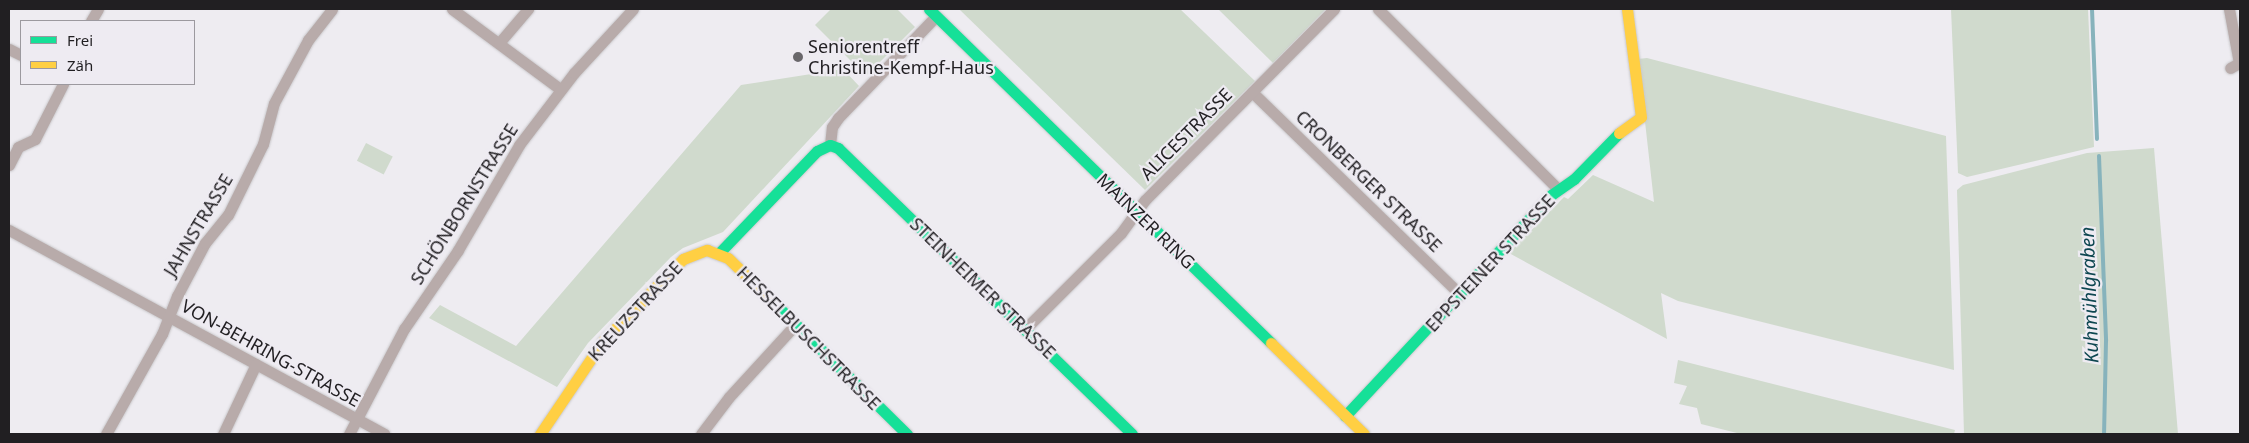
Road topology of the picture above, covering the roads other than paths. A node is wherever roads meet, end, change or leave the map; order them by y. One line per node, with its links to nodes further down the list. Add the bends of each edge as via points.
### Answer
1 (98, 9): 11 (street)
2 (332, 9): 24 (street, JAHNSTRASSE, via 308,40 274,103 266,136 228,215 205,243)
3 (452, 9): 12 (street)
4 (528, 9): 12 (street)
5 (633, 9): 15 (street, SCHÖNBORNSTRASSE)
6 (1334, 9): 16 (street, ALICESTRASSE)
7 (1378, 9): 19 (street)
8 (1627, 9): 19 (street, EPPSTEINER STRASSE, via 1641,117 1620,132 1574,179)
9 (2229, 9): 13 (street, via 2239,63)
10 (932, 12): 17 (street, via 838,118 832,128); 20 (street, MAINZER RING)
11 (92, 20)
12 (499, 43): 15 (street)
13 (2230, 68)
14 (62, 85): 18 (street, via 35,139 18,147)
15 (560, 90): 29 (street, SCHÖNBORNSTRASSE, via 514,152 458,250 407,324)
16 (1252, 92): 20 (street, ALICESTRASSE); 23 (street, CRONBERGER STRASSE)
17 (830, 144): 22 (street, via 817,151); 26 (street, STEINHEIMER STRASSE, via 838,148)
18 (9, 165)
19 (1558, 189): 23 (street, EPPSTEINER STRASSE)
20 (1136, 212): 26 (street, ALICESTRASSE, via 1121,233); 28 (street, MAINZER RING)
21 (9, 230): 24 (street, VON-BEHRING-STRASSE)
22 (720, 252): 25 (street, HESSELBUSCHSTRASSE); 34 (street, KREUZSTRASSE, via 707,250 682,259 594,351)
23 (1461, 295): 28 (street, EPPSTEINER STRASSE)
24 (168, 317): 27 (street, VON-BEHRING-STRASSE); 30 (street, JAHNSTRASSE)
25 (794, 325): 35 (street, via 729,397); 36 (street, HESSELBUSCHSTRASSE)
26 (1025, 329): 37 (street, STEINHEIMER STRASSE)
27 (256, 364): 29 (street, VON-BEHRING-STRASSE); 31 (street)
28 (1345, 416): 38 (street, MAINZER RING)
29 (356, 419): 32 (street, SCHÖNBORNSTRASSE); 33 (street, VON-BEHRING-STRASSE)
30 (106, 434)
31 (223, 434)
32 (349, 434)
33 (384, 434)
34 (540, 434)
35 (701, 434)
36 (907, 434)
37 (1132, 434)
38 (1364, 434)

